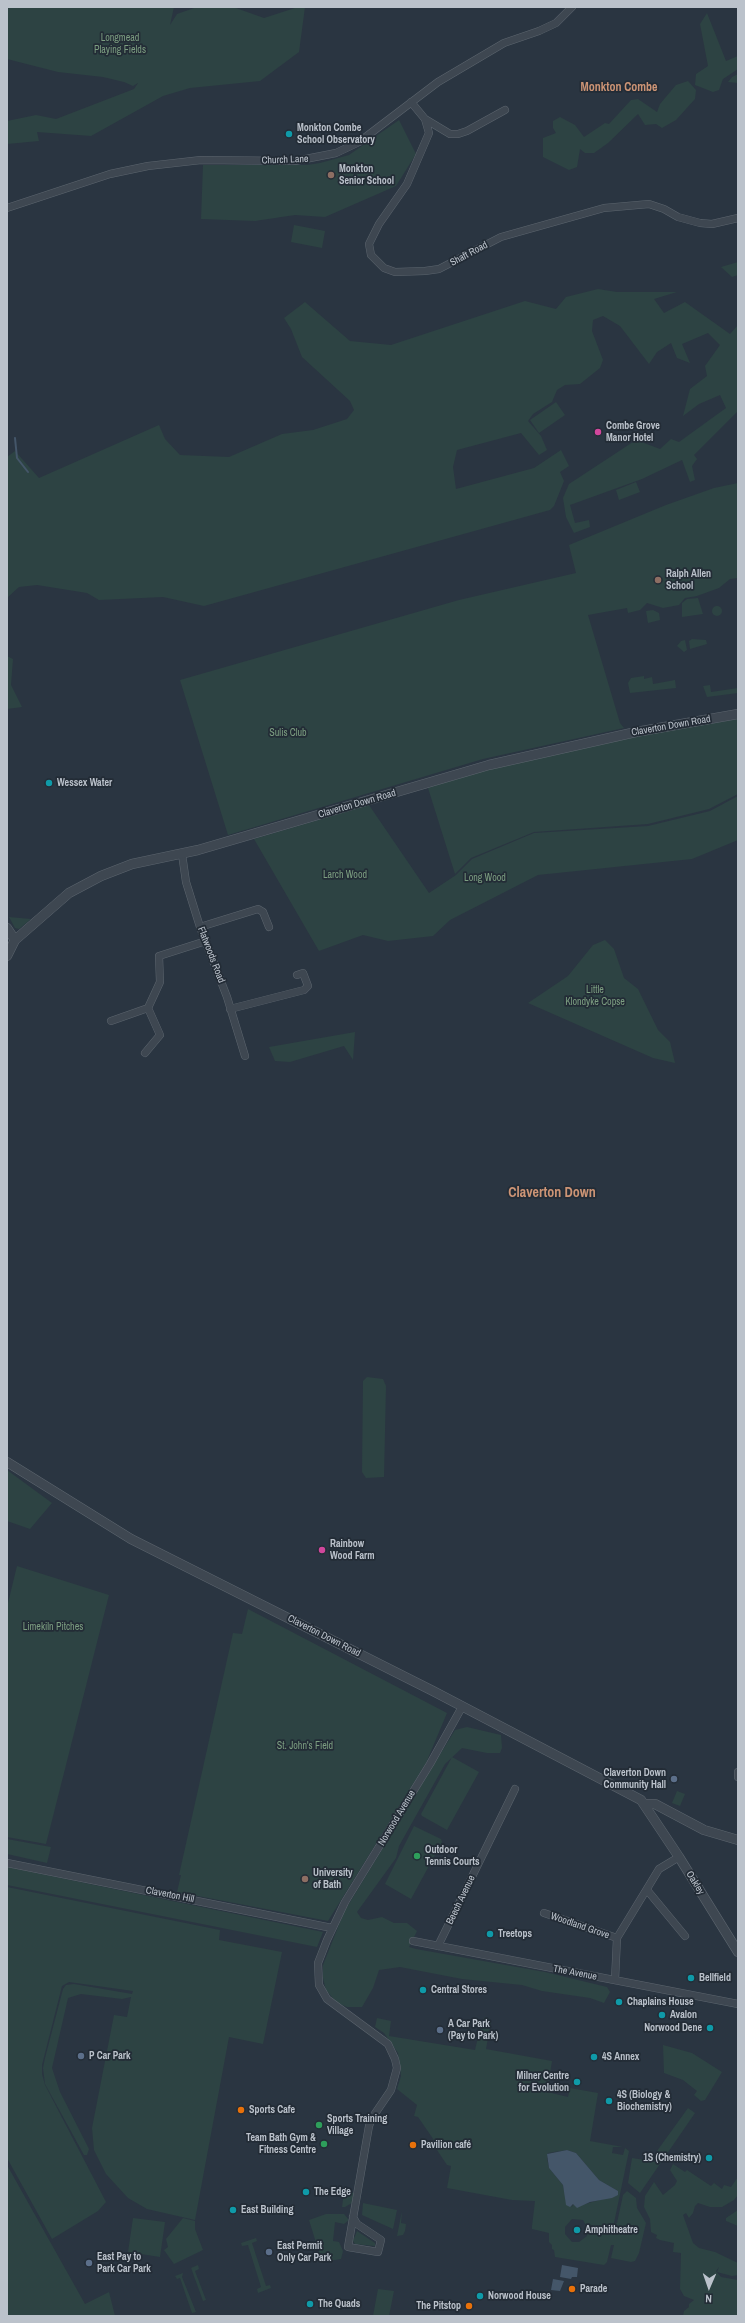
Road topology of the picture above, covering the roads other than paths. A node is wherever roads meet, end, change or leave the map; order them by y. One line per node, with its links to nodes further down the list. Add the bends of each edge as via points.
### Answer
1 (572, 7): 2 (street, Church Lane, via 556,23 494,48 438,82)
2 (411, 102): 4 (street); 5 (street, Church Lane, via 359,142 336,154 295,161 201,160 148,166 110,174)
3 (505, 110): 4 (street, via 458,134 450,134)
4 (425, 119): 6 (street, Shaft Road, via 429,129 428,138 407,184 379,224 369,244 371,255 377,262 395,272 425,272 438,269 501,237 604,208 649,204 700,224 727,222)
5 (7, 208)
6 (738, 218)
7 (738, 714): 8 (street, Claverton Down Road, via 636,732 489,765)
8 (182, 854): 9 (street, Flatwoods Road, via 186,882); 12 (street, Claverton Down Road, via 132,864 83,885)
9 (200, 927): 10 (street, via 258,909 263,912); 13 (street, Flatwoods Road)
10 (270, 927)
11 (7, 928): 12 (street)
12 (15, 940): 14 (street, Claverton Down Road)
13 (206, 941): 16 (street, via 159,956 160,982); 17 (street, Flatwoods Road)
14 (7, 956)
15 (296, 975): 17 (street, via 303,973 308,986 304,990)
16 (148, 1008): 18 (street); 19 (street, via 160,1035)
17 (230, 1009): 20 (street, Flatwoods Road)
18 (111, 1021)
19 (145, 1053)
20 (245, 1056)
21 (7, 1462): 22 (street, Claverton Down Road, via 131,1539)
22 (462, 1707): 26 (street, Claverton Down Road); 34 (street, Norwood Avenue)
23 (738, 1772): 24 (street)
24 (738, 1777)
25 (515, 1789): 38 (street, Beech Avenue)
26 (645, 1804): 27 (street, Claverton Down Road); 28 (street, Claverton Down Road, via 655,1804)
27 (652, 1814): 28 (street, Claverton Down Road); 30 (street, Oakley)
28 (674, 1814): 29 (street, Claverton Down Road, via 704,1830)
29 (738, 1840)
30 (679, 1857): 32 (street, Woodland Grove, via 659,1869); 39 (street, Oakley)
31 (7, 1863): 34 (street, Claverton Hill)
32 (647, 1890): 35 (street); 36 (street, Woodland Grove)
33 (544, 1913): 36 (street, Woodland Grove)
34 (332, 1928): 42 (street, Norwood Avenue, via 320,1956 319,1985 333,2004 388,2044 397,2068 393,2087 369,2126)
35 (685, 1936)
36 (616, 1938): 40 (street, Woodland Grove)
37 (413, 1941): 38 (street, The Avenue)
38 (438, 1946): 40 (street, The Avenue)
39 (738, 1952)
40 (615, 1980): 41 (street, The Avenue)
41 (738, 2004)
42 (353, 2217): 42 (street, Norwood Avenue, via 348,2247 377,2252 381,2244 379,2239 357,2224)

